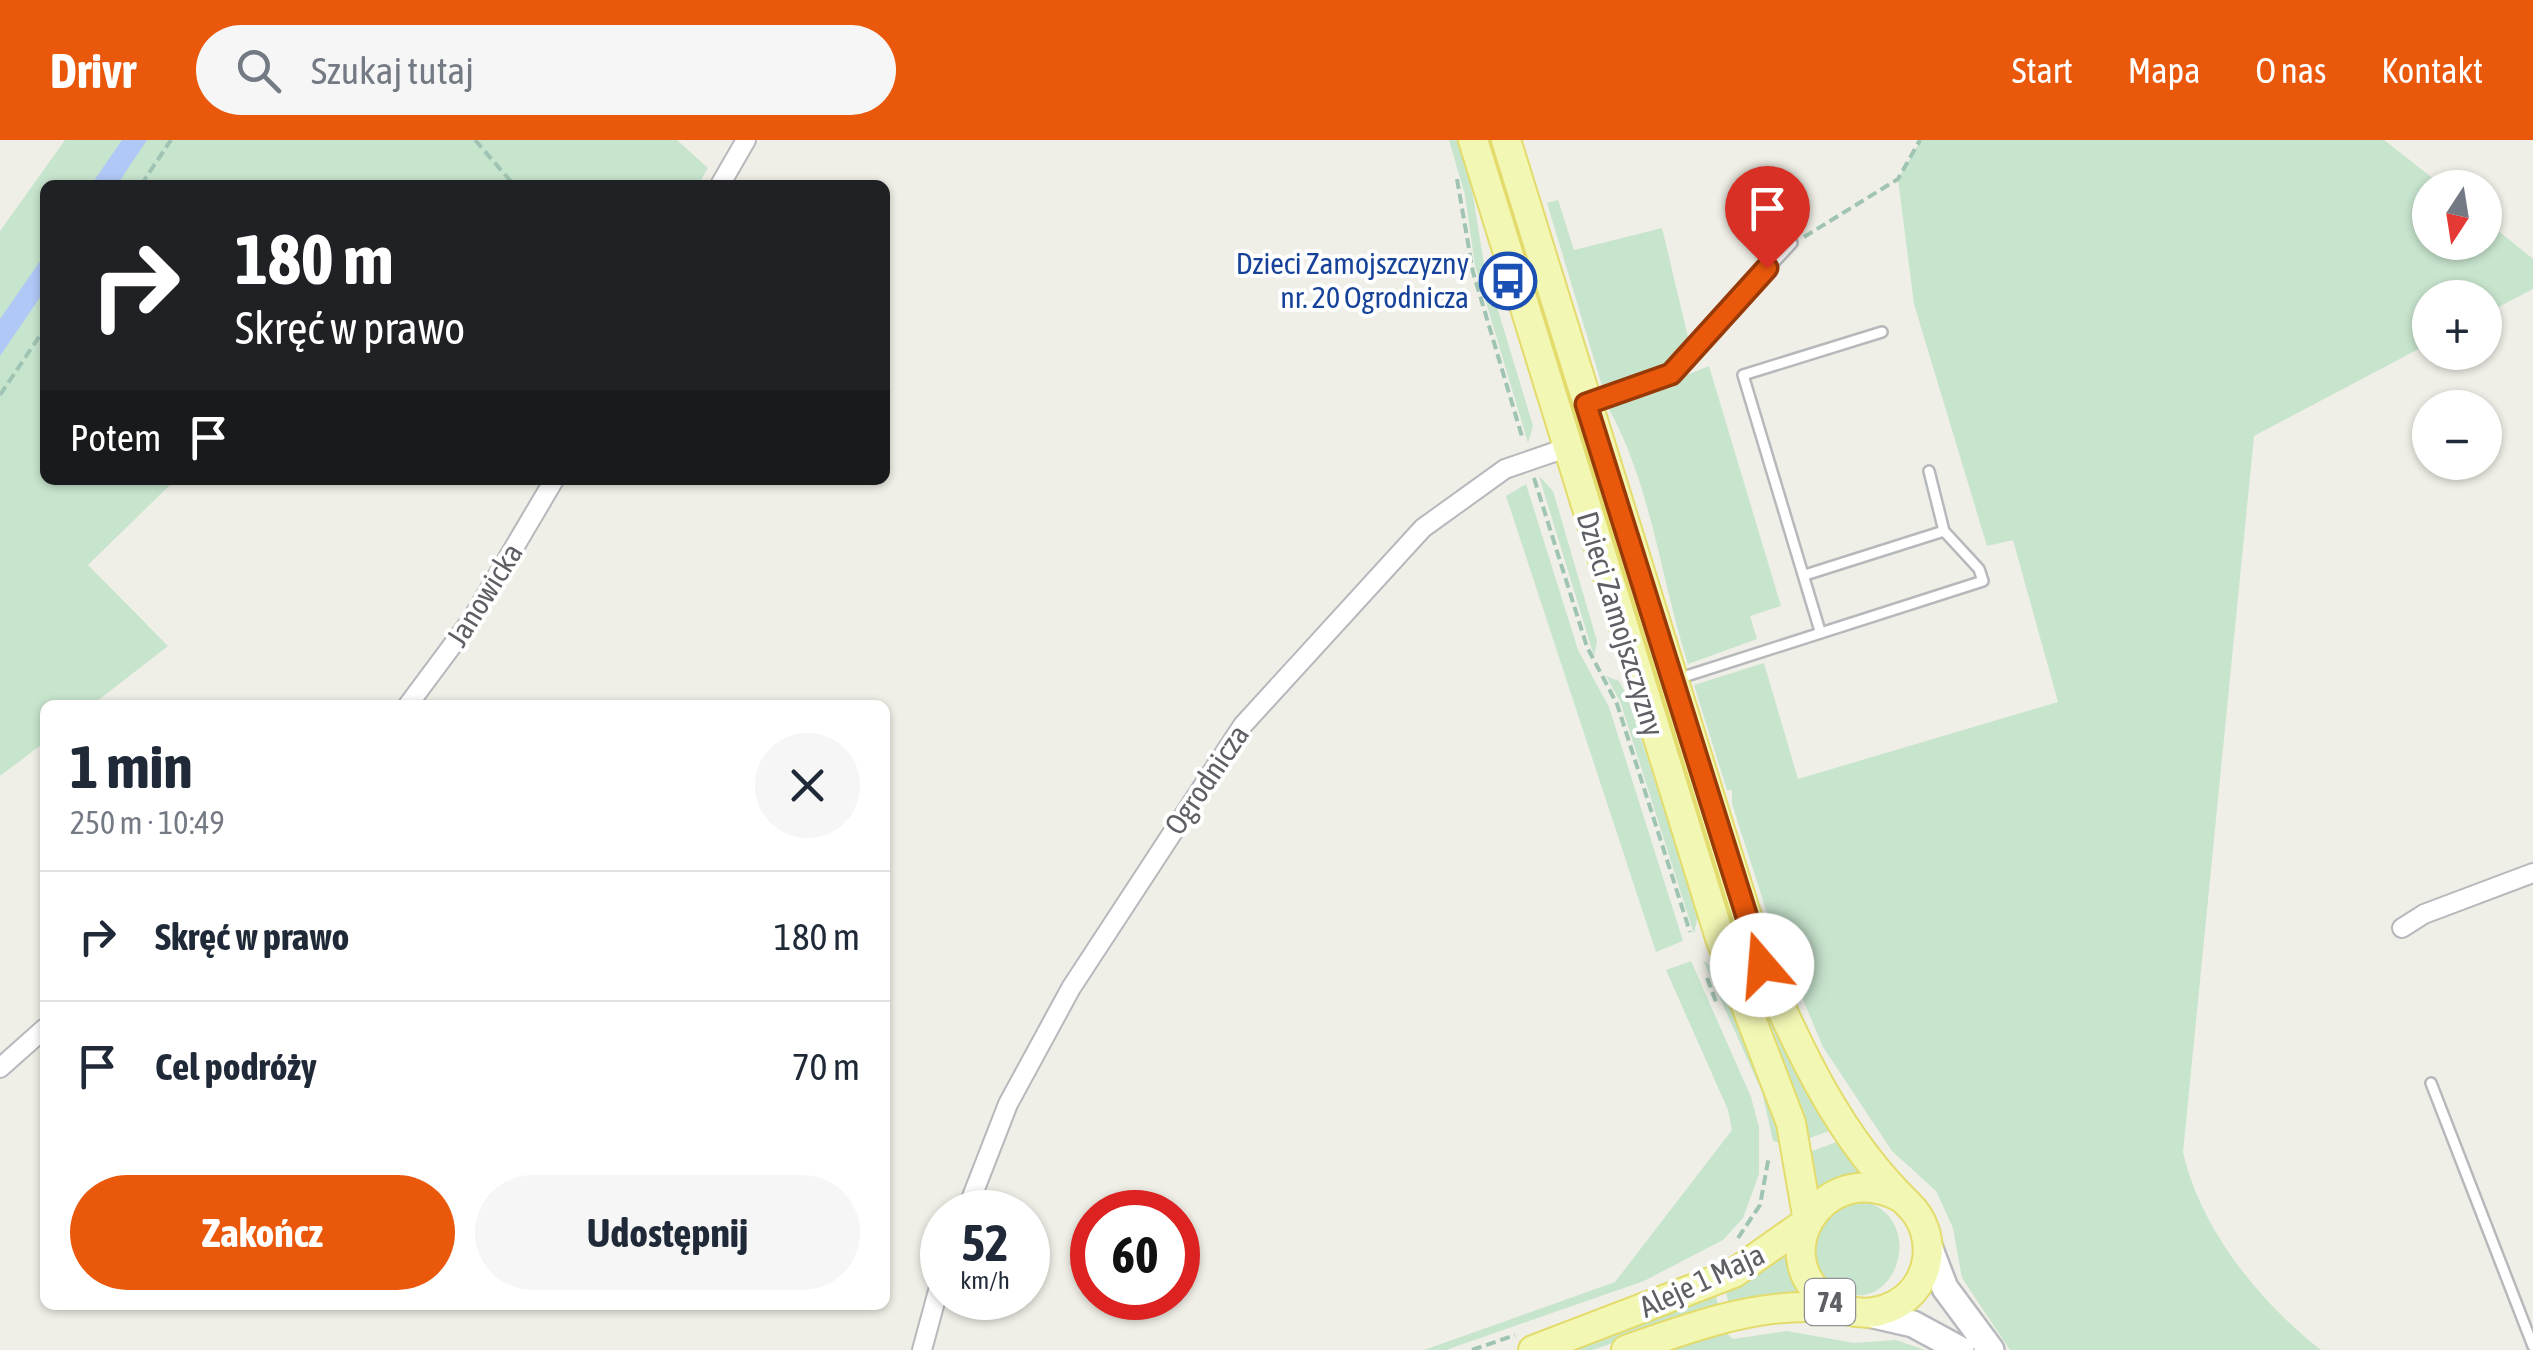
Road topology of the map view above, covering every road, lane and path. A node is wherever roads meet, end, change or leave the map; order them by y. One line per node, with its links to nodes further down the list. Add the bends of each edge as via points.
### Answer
1 (172, 140): 8 (path)
2 (475, 140): 9 (path)
3 (746, 140): 10 (street)
4 (1473, 140): 16 (main road, Dzieci Zamojszczyzny / 74)
5 (1506, 140): 15 (main road, Dzieci Zamojszczyzny)
6 (1920, 140): 11 (path, via 1898,179)
7 (1456, 176): 17 (path, via 1473,272)
8 (144, 180)
9 (510, 180)
10 (723, 180)
11 (1792, 243): 15 (lane, via 1671,374)
12 (1882, 332): 21 (lane, via 1743,376)
13 (40, 335): 14 (path)
14 (0, 395)
15 (1586, 404): 23 (main road, Dzieci Zamojszczyzny)
16 (1566, 448): 17 (street, Ogrodnicza); 36 (main road, Dzieci Zamojszczyzny / 74, via 1725,954 1790,1123)
17 (1529, 461): 27 (path, via 1586,647 1617,704); 34 (street, Ogrodnicza, via 1506,469 1424,528 1243,725 1062,1004 1008,1104)
18 (1929, 471): 20 (lane)
19 (551, 485): 24 (street, Janowicka, via 472,619)
20 (1944, 531): 21 (lane); 22 (lane, via 1983,582)
21 (1804, 576): 22 (lane)
22 (1820, 631): 23 (lane)
23 (1670, 681): 35 (main road, Dzieci Zamojszczyzny, via 1784,1017 1847,1128)
24 (412, 700)
25 (2533, 873): 26 (street)
26 (2402, 928)
27 (1691, 934)
28 (1701, 962): 29 (path)
29 (1717, 1005)
30 (40, 1032): 31 (street)
31 (0, 1068)
32 (2431, 1083): 42 (lane)
33 (1770, 1151): 38 (path, via 1760,1205)
34 (975, 1190)
35 (1900, 1197): 36 (main road, 74, via 1872,1186 1842,1190); 37 (main road, via 1920,1217)
36 (1808, 1220): 39 (main road, 74, via 1801,1250 1808,1278 1825,1300); 41 (main road, Aleje 1 Maja / 74, via 1734,1273)
37 (1928, 1244): 39 (main road, 74, via 1926,1270 1912,1293 1890,1308); 47 (street, via 1945,1288)
38 (1728, 1246)
39 (1854, 1311): 45 (main road, Aleje 1 Maja / 74, via 1816,1306 1751,1313); 46 (street, via 1914,1324)
40 (930, 1320): 43 (street)
41 (1526, 1342): 44 (path)
42 (2533, 1346)
43 (922, 1350)
44 (1472, 1350)
45 (1626, 1350)
46 (1960, 1350)
47 (1991, 1350)

